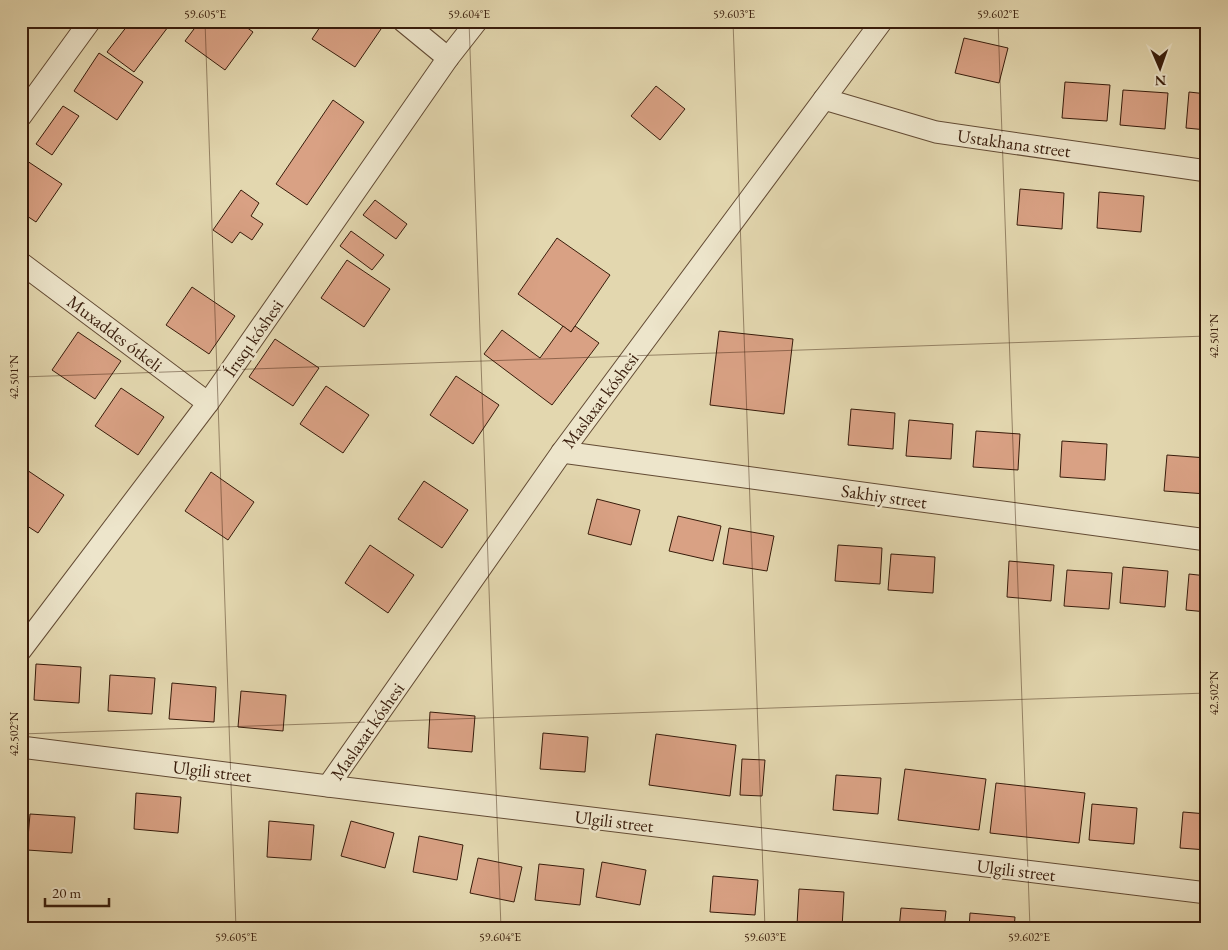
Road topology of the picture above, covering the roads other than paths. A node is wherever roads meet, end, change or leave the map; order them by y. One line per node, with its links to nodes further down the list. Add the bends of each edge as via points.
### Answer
1 (90, 21): 7 (street)
2 (403, 21): 5 (street)
3 (476, 21): 5 (street, Írısqı kóshesi)
4 (882, 21): 6 (street, Maslaxat kóshesi)
5 (448, 58): 10 (street, Írısqı kóshesi)
6 (824, 99): 8 (street, Ustakhana street, via 936,132); 11 (street, Maslaxat kóshesi)
7 (21, 116)
8 (1207, 171)
9 (21, 262): 10 (street, Muxaddes ótkeli)
10 (208, 403): 13 (street, Írısqı kóshesi)
11 (562, 452): 12 (street, Sakhiy street); 15 (street, Maslaxat kóshesi)
12 (1207, 540)
13 (21, 650)
14 (21, 747): 15 (street, Ulgili street)
15 (328, 786): 16 (street, Ulgili street)
16 (1207, 893)

